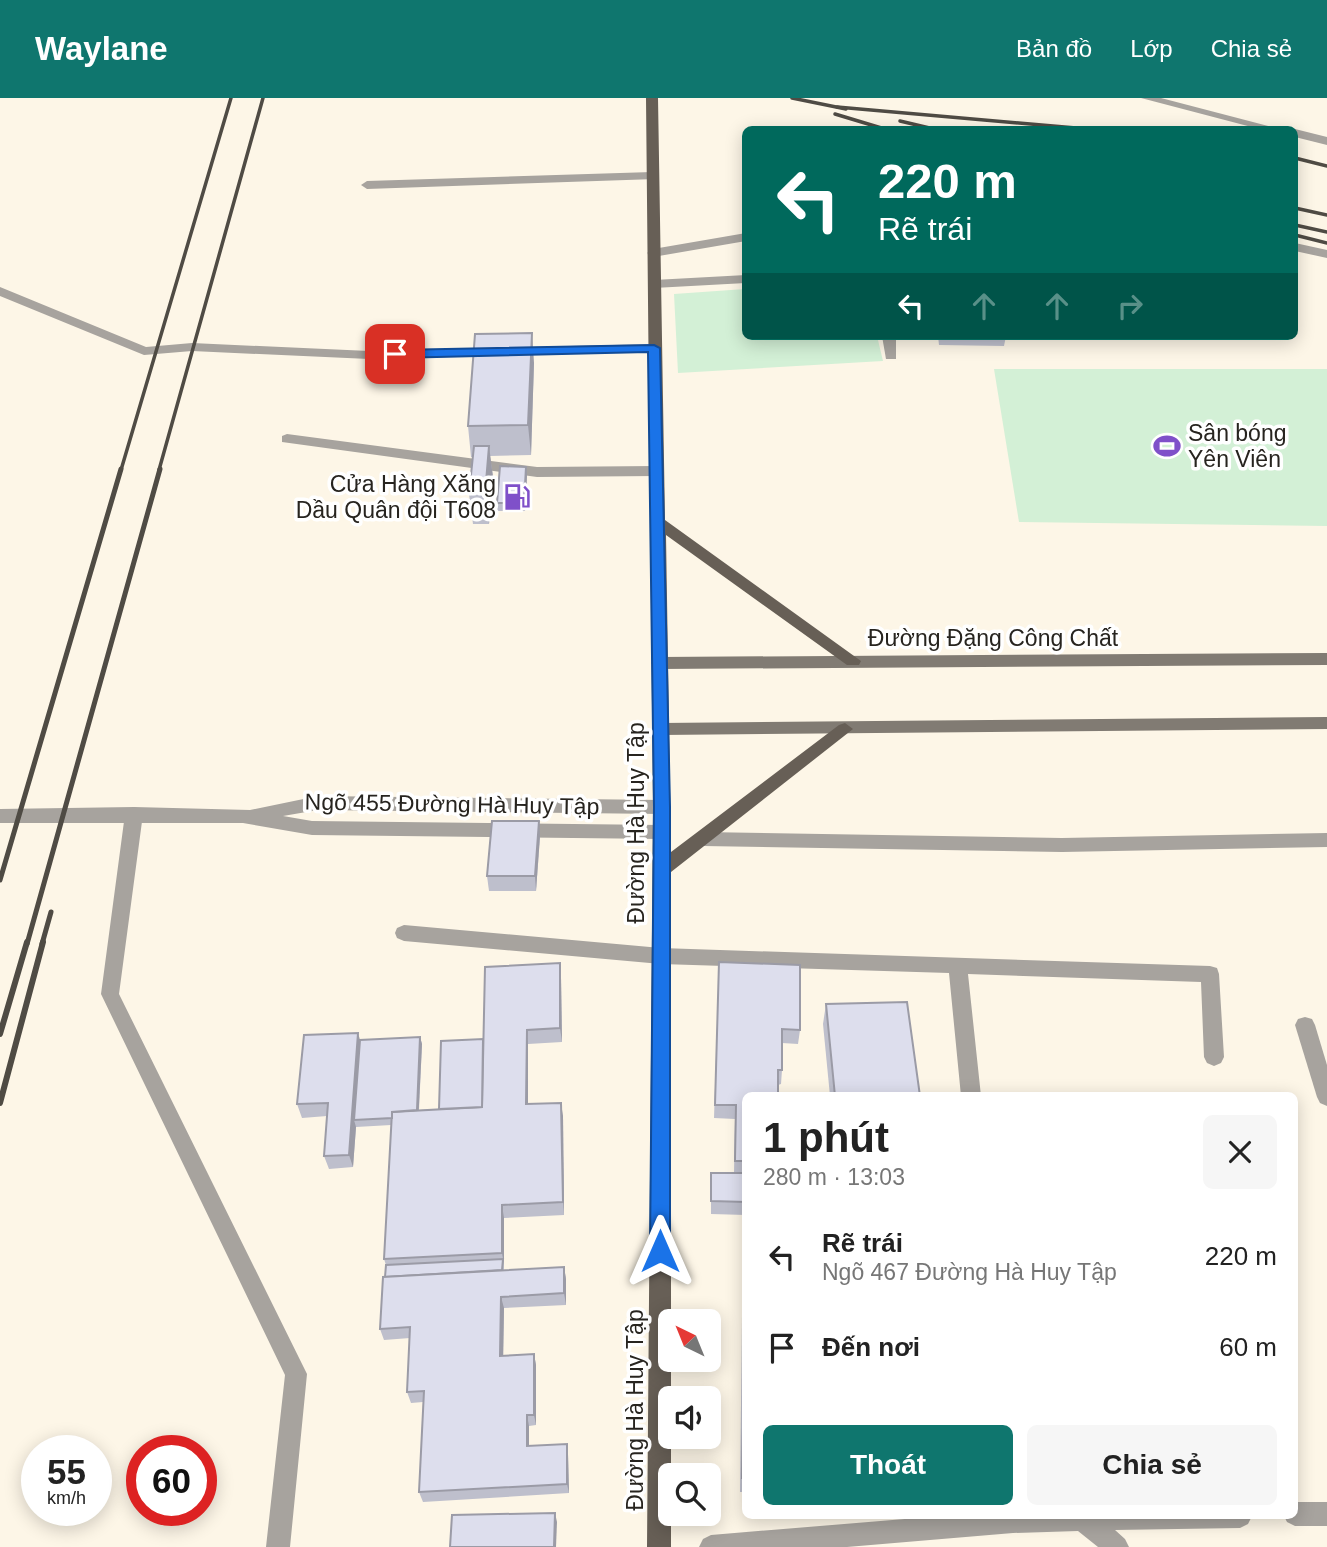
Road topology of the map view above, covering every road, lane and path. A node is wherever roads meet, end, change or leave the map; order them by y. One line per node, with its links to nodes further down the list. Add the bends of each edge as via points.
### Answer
1 (652, 98): 8 (main road, Đường Hà Huy Tập)
2 (1147, 98): 4 (street)
3 (1214, 98): 4 (street)
4 (1201, 111): 5 (street)
5 (1263, 126)
6 (1298, 134): 7 (street)
7 (1327, 141)
8 (652, 176): 9 (street); 12 (main road, Đường Hà Huy Tập)
9 (366, 185)
10 (742, 238): 12 (street)
11 (1298, 248): 13 (street)
12 (653, 253): 15 (main road, Đường Hà Huy Tập)
13 (1327, 254)
14 (742, 279): 15 (street)
15 (654, 285): 18 (main road, Đường Hà Huy Tập)
16 (0, 291): 18 (street, via 144,351 192,347 369,355)
17 (889, 340): 19 (street)
18 (654, 348): 21 (main road, Đường Hà Huy Tập)
19 (891, 356)
20 (287, 439): 21 (street, via 537,472)
21 (656, 471): 22 (main road, Đường Hà Huy Tập)
22 (656, 521): 24 (main road); 25 (main road, Đường Hà Huy Tập)
23 (1327, 659): 24 (main road, Đường Đặng Công Chất)
24 (853, 661): 25 (main road, Đường Đặng Công Chất)
25 (659, 663): 27 (main road, Đường Hà Huy Tập)
26 (1327, 723): 28 (main road)
27 (661, 729): 28 (main road); 29 (main road, Đường Hà Huy Tập)
28 (845, 729): 34 (main road)
29 (662, 807): 31 (street, Ngõ 455 Đường Hà Huy Tập, via 318,803); 33 (main road, Đường Hà Huy Tập)
30 (134, 814): 31 (street); 32 (street); 50 (street, via 110,994 296,1374)
31 (243, 816): 33 (street, Ngõ 455 Đường Hà Huy Tập, via 312,828)
32 (1, 819)
33 (661, 832): 36 (main road, Đường Hà Huy Tập)
34 (703, 839): 35 (street, via 1062,845); 36 (main road)
35 (1327, 840)
36 (661, 869): 38 (main road, Đường Hà Huy Tập)
37 (404, 933): 38 (street)
38 (661, 956): 39 (street); 51 (main road, Đường Hà Huy Tập)
39 (958, 966): 41 (street, via 1210,975); 42 (street)
40 (1305, 1025): 43 (street)
41 (1214, 1057)
42 (971, 1092)
43 (1327, 1097)
44 (1298, 1514): 45 (street)
45 (1327, 1514)
46 (1003, 1519): 52 (street)
47 (1048, 1519): 49 (street)
48 (1115, 1519): 49 (street)
49 (1083, 1520): 53 (street)
50 (278, 1547)
51 (659, 1547)
52 (711, 1547)
53 (1116, 1547)

